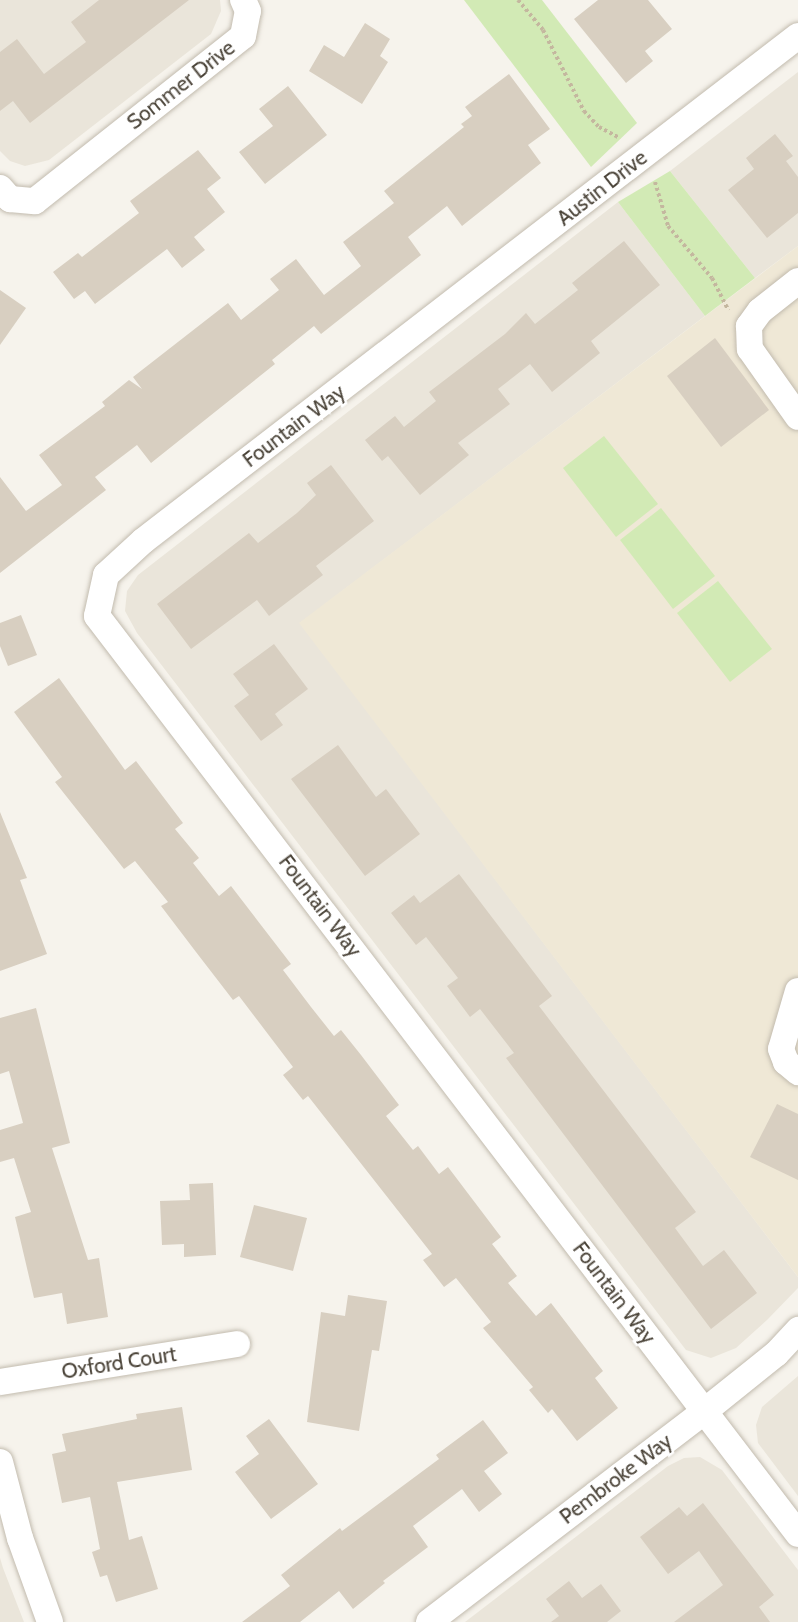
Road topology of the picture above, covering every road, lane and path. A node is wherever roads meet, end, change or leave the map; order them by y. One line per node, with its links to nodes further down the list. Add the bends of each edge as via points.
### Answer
1 (243, 0): 6 (street, Sommer Drive, via 248,11 243,36 35,201 10,199)
2 (518, 0): 4 (path, via 543,30 584,111 599,128)
3 (798, 36): 9 (street, Austin Drive)
4 (620, 138)
5 (655, 182): 8 (path, via 661,213 668,226 712,278)
6 (0, 188)
7 (798, 281): 10 (street, via 760,311 749,326 750,349)
8 (728, 310)
9 (406, 340): 16 (street, Fountain Way, via 143,541 106,575 97,616)
10 (798, 417)
11 (798, 991): 12 (street, via 781,1049 786,1062)
12 (798, 1072)
13 (798, 1330): 16 (street, Pembroke Way, via 776,1354)
14 (237, 1344): 15 (street, Oxford Court)
15 (0, 1382)
16 (706, 1410): 18 (street, Fountain Way); 20 (street, Pembroke Way)
17 (0, 1462): 19 (street, via 20,1538)
18 (798, 1534)
19 (50, 1622)
20 (429, 1622)

